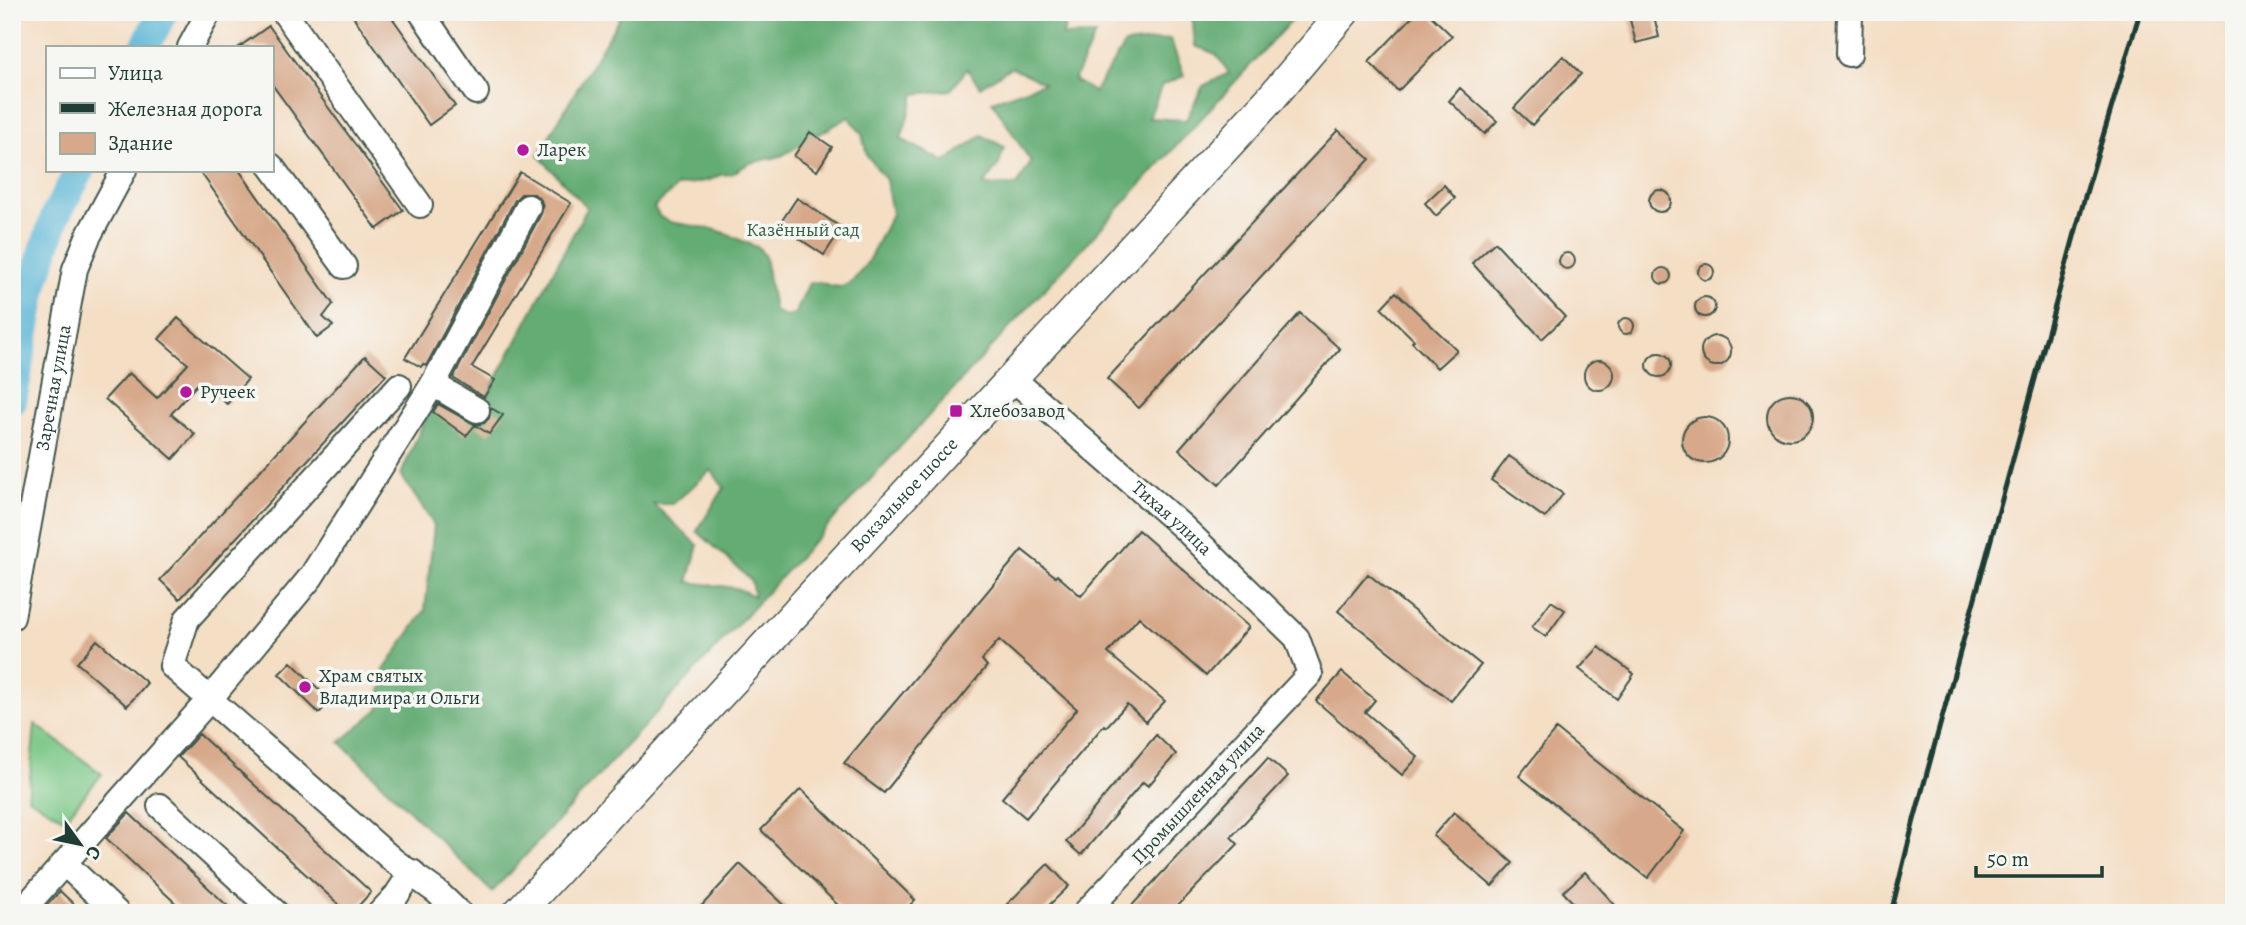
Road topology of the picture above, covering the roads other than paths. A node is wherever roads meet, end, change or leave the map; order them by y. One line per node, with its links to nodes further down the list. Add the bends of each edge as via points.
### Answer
1 (209, 12): 6 (street)
2 (284, 12): 11 (street)
3 (421, 12): 8 (street)
4 (1344, 12): 14 (main road, Вокзальное шоссе, via 1272,97)
5 (1850, 12): 7 (street)
6 (191, 46)
7 (1849, 54)
8 (476, 92)
9 (273, 169): 13 (street)
10 (123, 172): 18 (street, Заречная улица, via 75,269)
11 (420, 205)
12 (528, 207): 15 (street)
13 (344, 266)
14 (1011, 377): 19 (street, Тихая улица, via 1184,528 1297,638); 29 (main road, Вокзальное шоссе)
15 (433, 384): 17 (street); 20 (street, via 311,577)
16 (399, 386): 20 (street, via 187,619 172,666)
17 (477, 410)
18 (12, 617)
19 (1310, 674): 30 (street, Промышленная улица)
20 (209, 700): 22 (street); 23 (street)
21 (160, 806): 27 (street)
22 (64, 863): 25 (street); 26 (street)
23 (412, 872): 24 (street); 28 (street)
24 (457, 912)
25 (20, 913)
26 (117, 913)
27 (276, 913)
28 (380, 913)
29 (518, 913)
30 (1085, 913)

